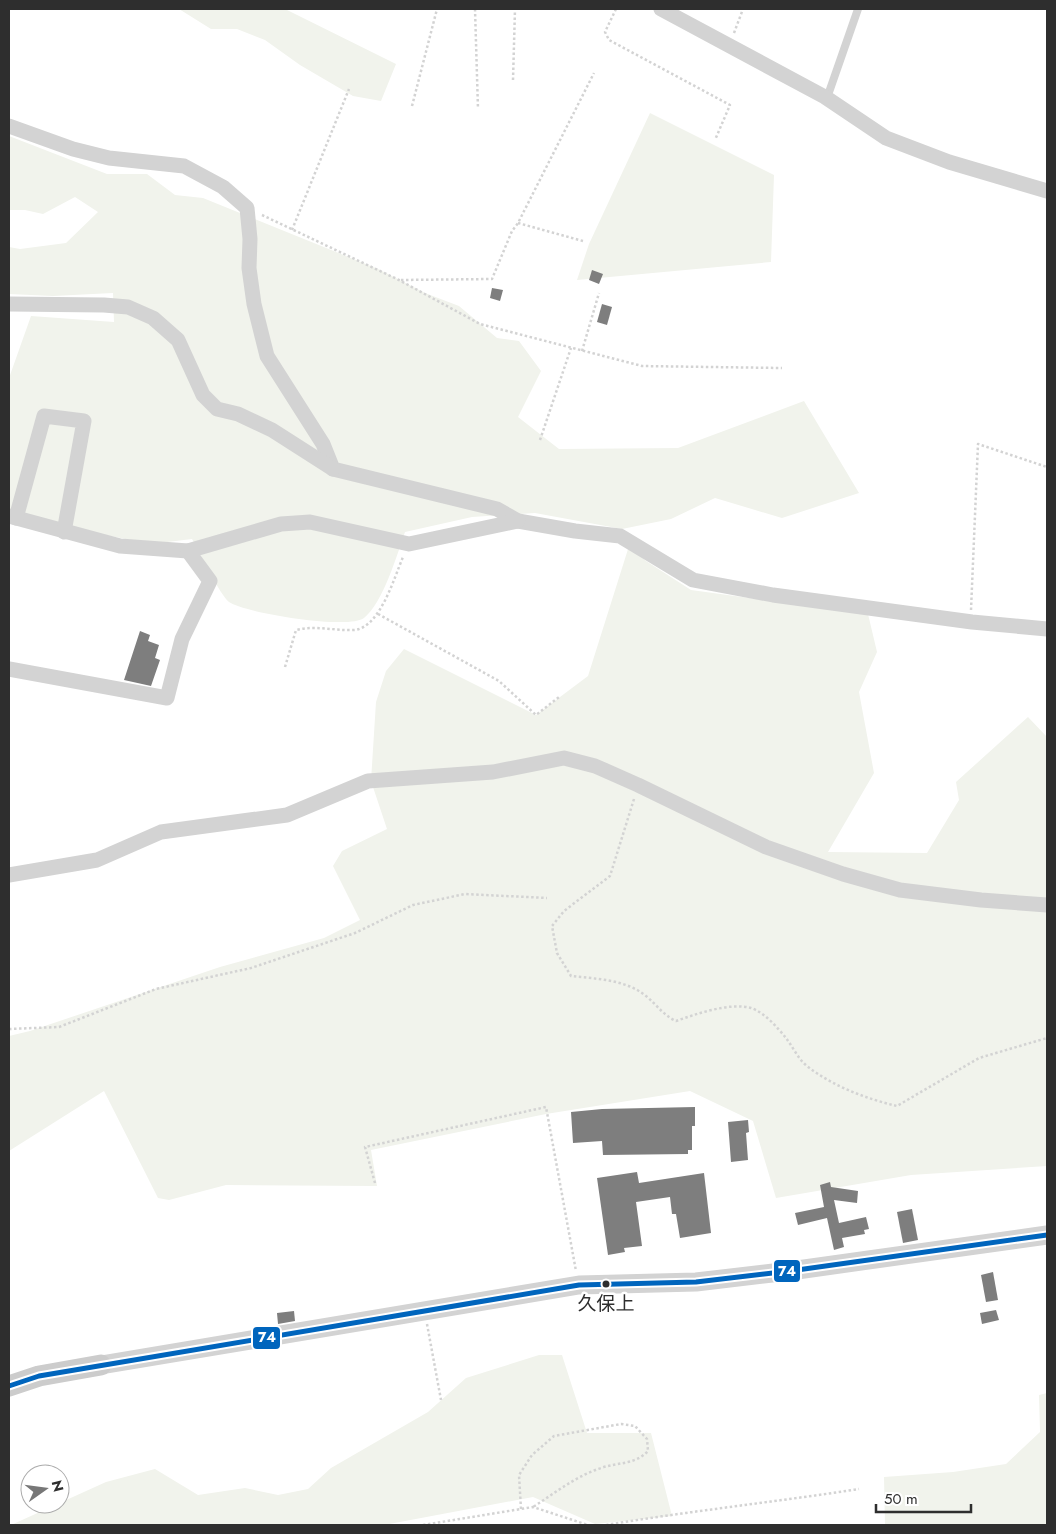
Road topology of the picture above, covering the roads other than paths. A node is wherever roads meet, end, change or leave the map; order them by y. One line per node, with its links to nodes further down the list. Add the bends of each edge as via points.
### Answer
1 (661, 9): 3 (street)
2 (858, 9): 3 (lane)
3 (828, 98): 5 (street, via 886,138 949,162)
4 (9, 126): 7 (street, via 109,158 184,166 223,187 247,208 248,268 267,356 323,444)
5 (1047, 191)
6 (9, 304): 7 (street, via 128,307 153,318 178,340 203,395 217,410 238,414 272,430)
7 (333, 469): 9 (street, via 498,509)
8 (12, 517): 10 (street); 10 (street, via 44,416 84,421)
9 (518, 521): 11 (street, via 409,544 310,522 281,524); 12 (street, via 620,536 693,580 773,595)
10 (64, 532): 11 (street, via 120,546)
11 (188, 551): 13 (street, via 210,581 182,639 167,698)
12 (1047, 629)
13 (9, 669)
14 (9, 875): 15 (street, via 97,860 161,832 287,815 368,781 493,772 564,758 595,766 766,847 853,876 900,890)
15 (1047, 905)
16 (1047, 1235): 17 (street, via 790,1272 696,1282 579,1284)
17 (101, 1365): 18 (main road, via 39,1376)
18 (9, 1386)

